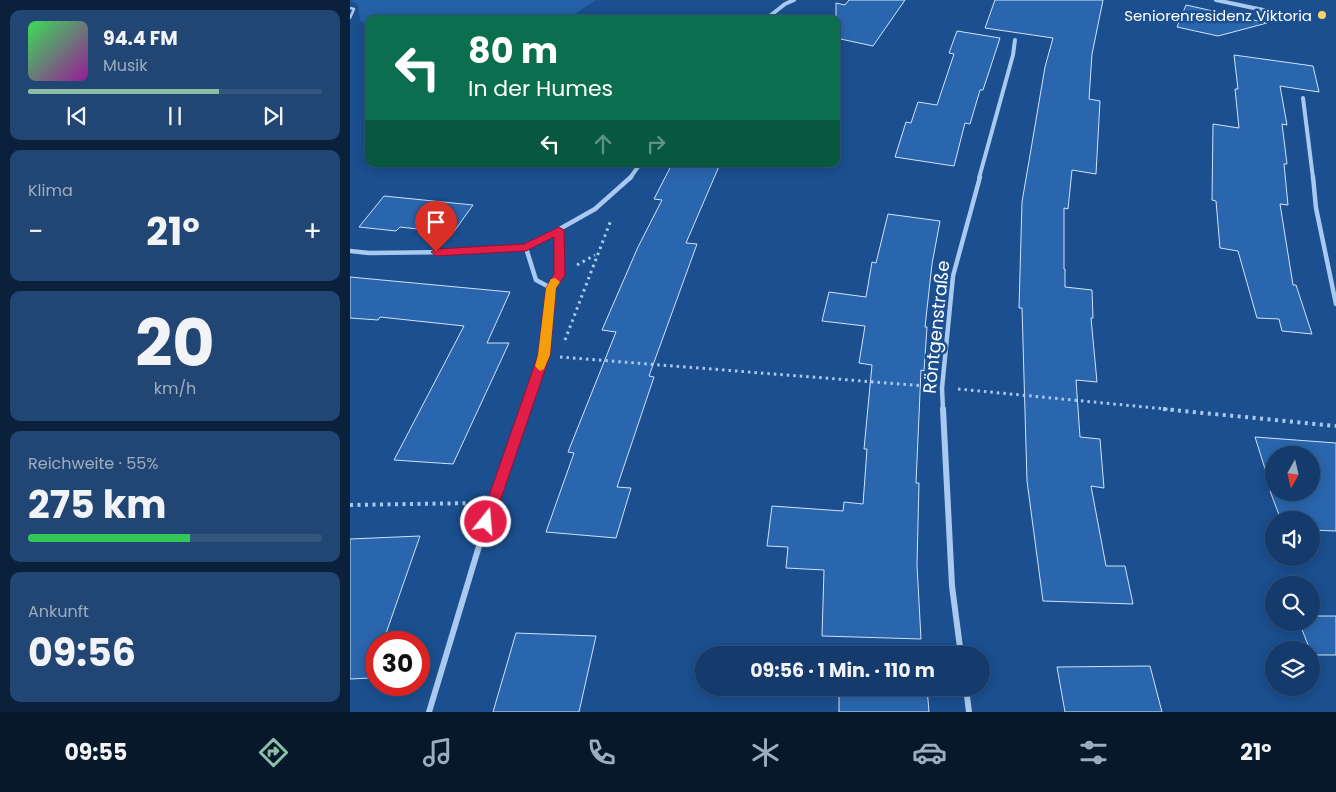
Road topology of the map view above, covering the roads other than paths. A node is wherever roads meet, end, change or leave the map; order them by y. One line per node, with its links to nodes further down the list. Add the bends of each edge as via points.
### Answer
1 (794, 0): 5 (street)
2 (1216, 0): 4 (street)
3 (350, 8): 6 (lane, via 354,9)
4 (1282, 14)
5 (771, 15)
6 (350, 18)
7 (1015, 40): 15 (street, Röntgenstraße, via 1014,55 953,276 942,388 952,586)
8 (1303, 98): 14 (street, via 1316,208)
9 (638, 167): 10 (street, via 628,182 595,209)
10 (559, 230): 11 (street); 13 (street, via 559,275)
11 (526, 248): 12 (street, via 454,252); 13 (street, via 536,280)
12 (350, 251)
13 (551, 288): 17 (street, via 544,355 492,503)
14 (1336, 304)
15 (960, 646)
16 (967, 696): 18 (street)
17 (429, 712)
18 (969, 712)

